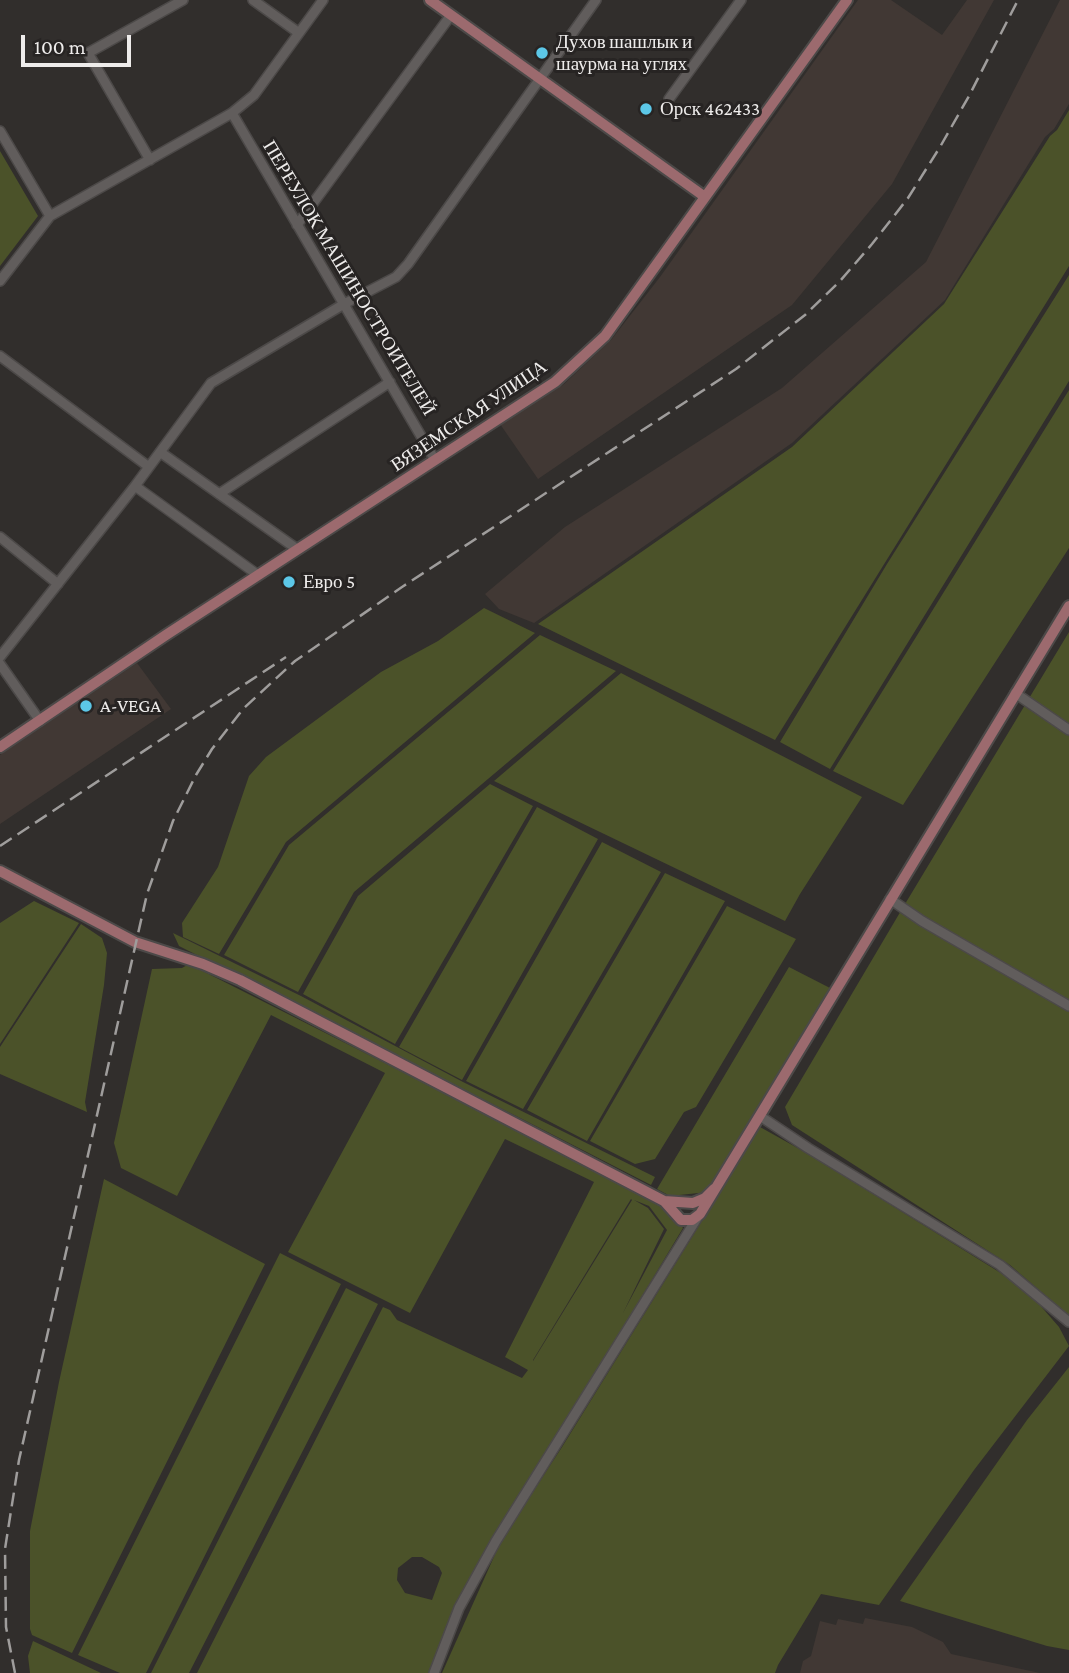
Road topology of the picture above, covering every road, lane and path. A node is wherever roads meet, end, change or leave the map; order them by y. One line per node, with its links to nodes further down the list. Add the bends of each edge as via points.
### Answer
1 (183, 0): 14 (street, via 88,53)
2 (253, 0): 9 (street)
3 (323, 0): 9 (street)
4 (430, 0): 8 (main road)
5 (596, 0): 10 (street)
6 (741, 0): 11 (street)
7 (847, 0): 15 (main road, ВЯЗЕМСКАЯ УЛИЦА)
8 (451, 15): 10 (main road); 17 (street)
9 (299, 33): 12 (street, via 254,95)
10 (541, 79): 15 (main road); 19 (street, via 408,264 396,276)
11 (670, 99)
12 (232, 113): 14 (street); 17 (street, ПЕРЕУЛОК МАШИНОСТРОИТЕЛЕЙ)
13 (0, 131): 16 (street)
14 (150, 160): 16 (street)
15 (705, 197): 23 (main road, ВЯЗЕМСКАЯ УЛИЦА, via 606,336 555,382)
16 (50, 216): 18 (street)
17 (297, 225): 19 (street, ПЕРЕУЛОК МАШИНОСТРОИТЕЛЕЙ)
18 (0, 281)
19 (344, 304): 21 (street, ПЕРЕУЛОК МАШИНОСТРОИТЕЛЕЙ); 22 (street, via 211,383)
20 (0, 356): 24 (street)
21 (390, 382): 23 (street, ПЕРЕУЛОК МАШИНОСТРОИТЕЛЕЙ); 26 (street)
22 (160, 452): 24 (street); 26 (street)
23 (435, 460): 28 (main road, ВЯЗЕМСКАЯ УЛИЦА)
24 (149, 467): 25 (street)
25 (135, 486): 29 (street); 30 (street)
26 (219, 494): 28 (street)
27 (0, 537): 30 (street)
28 (297, 549): 29 (main road, ВЯЗЕМСКАЯ УЛИЦА)
29 (258, 575): 35 (main road, ВЯЗЕМСКАЯ УЛИЦА)
30 (58, 584): 32 (street)
31 (1069, 606): 34 (main road)
32 (0, 657)
33 (0, 664): 35 (street)
34 (1015, 693): 36 (street); 39 (main road)
35 (40, 721): 37 (main road, ВЯЗЕМСКАЯ УЛИЦА)
36 (1069, 730)
37 (0, 747)
38 (0, 871): 43 (main road, via 135,942 240,980)
39 (890, 899): 40 (street); 41 (main road)
40 (1069, 1006)
41 (760, 1116): 42 (main road); 45 (street, via 1000,1265)
42 (714, 1189): 43 (main road, via 692,1203); 44 (main road)
43 (664, 1201): 44 (main road, via 681,1220)
44 (700, 1214): 46 (street, via 496,1541 459,1608)
45 (1069, 1322)
46 (434, 1673)

